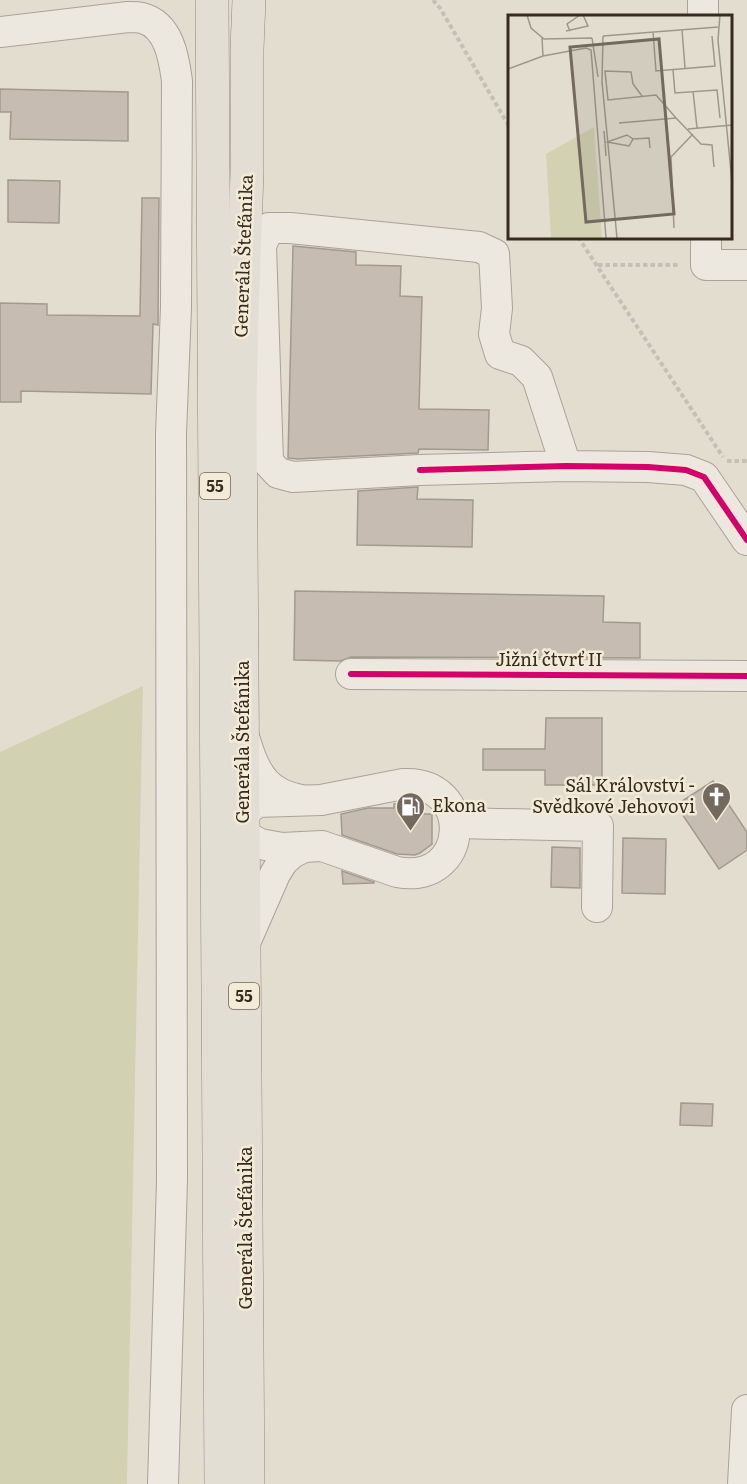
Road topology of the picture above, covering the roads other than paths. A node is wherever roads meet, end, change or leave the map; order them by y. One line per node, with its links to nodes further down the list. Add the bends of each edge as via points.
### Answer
1 (249, 0): 10 (main road, Generála Štefánika / 55)
2 (209, 9): 10 (main road, Generála Štefánika / 55)
3 (0, 32): 18 (street, via 142,18 152,22 168,42 177,81 171,434 172,1180)
4 (706, 251): 5 (street)
5 (747, 265)
6 (566, 466): 6 (street, via 293,477 278,473 268,462 261,244 269,228 479,247 494,254 494,334 500,354 521,361 537,376); 7 (street, via 686,470 704,477)
7 (747, 540)
8 (351, 674): 9 (street, Jižní čtvrť II)
9 (747, 676)
10 (230, 734): 11 (street, via 249,755 261,778 276,791); 13 (main road, Generála Štefánika / 55); 16 (main road, Generála Štefánika / 55)
11 (303, 801): 12 (street, via 321,801 403,784 420,785 443,797); 13 (street, via 256,802)
12 (455, 823): 14 (street, via 454,842 446,857 429,870 414,874 397,872 322,846); 15 (street, via 598,826)
13 (241, 825): 14 (street, via 247,837 260,844); 16 (main road, Generála Štefánika / 55)
14 (304, 847): 16 (street, via 283,861)
15 (597, 907)
16 (231, 946): 19 (main road, Generála Štefánika / 55); 20 (main road, Generála Štefánika / 55)
17 (747, 1410): 21 (street)
18 (163, 1484)
19 (221, 1484)
20 (248, 1484)
21 (743, 1484)

